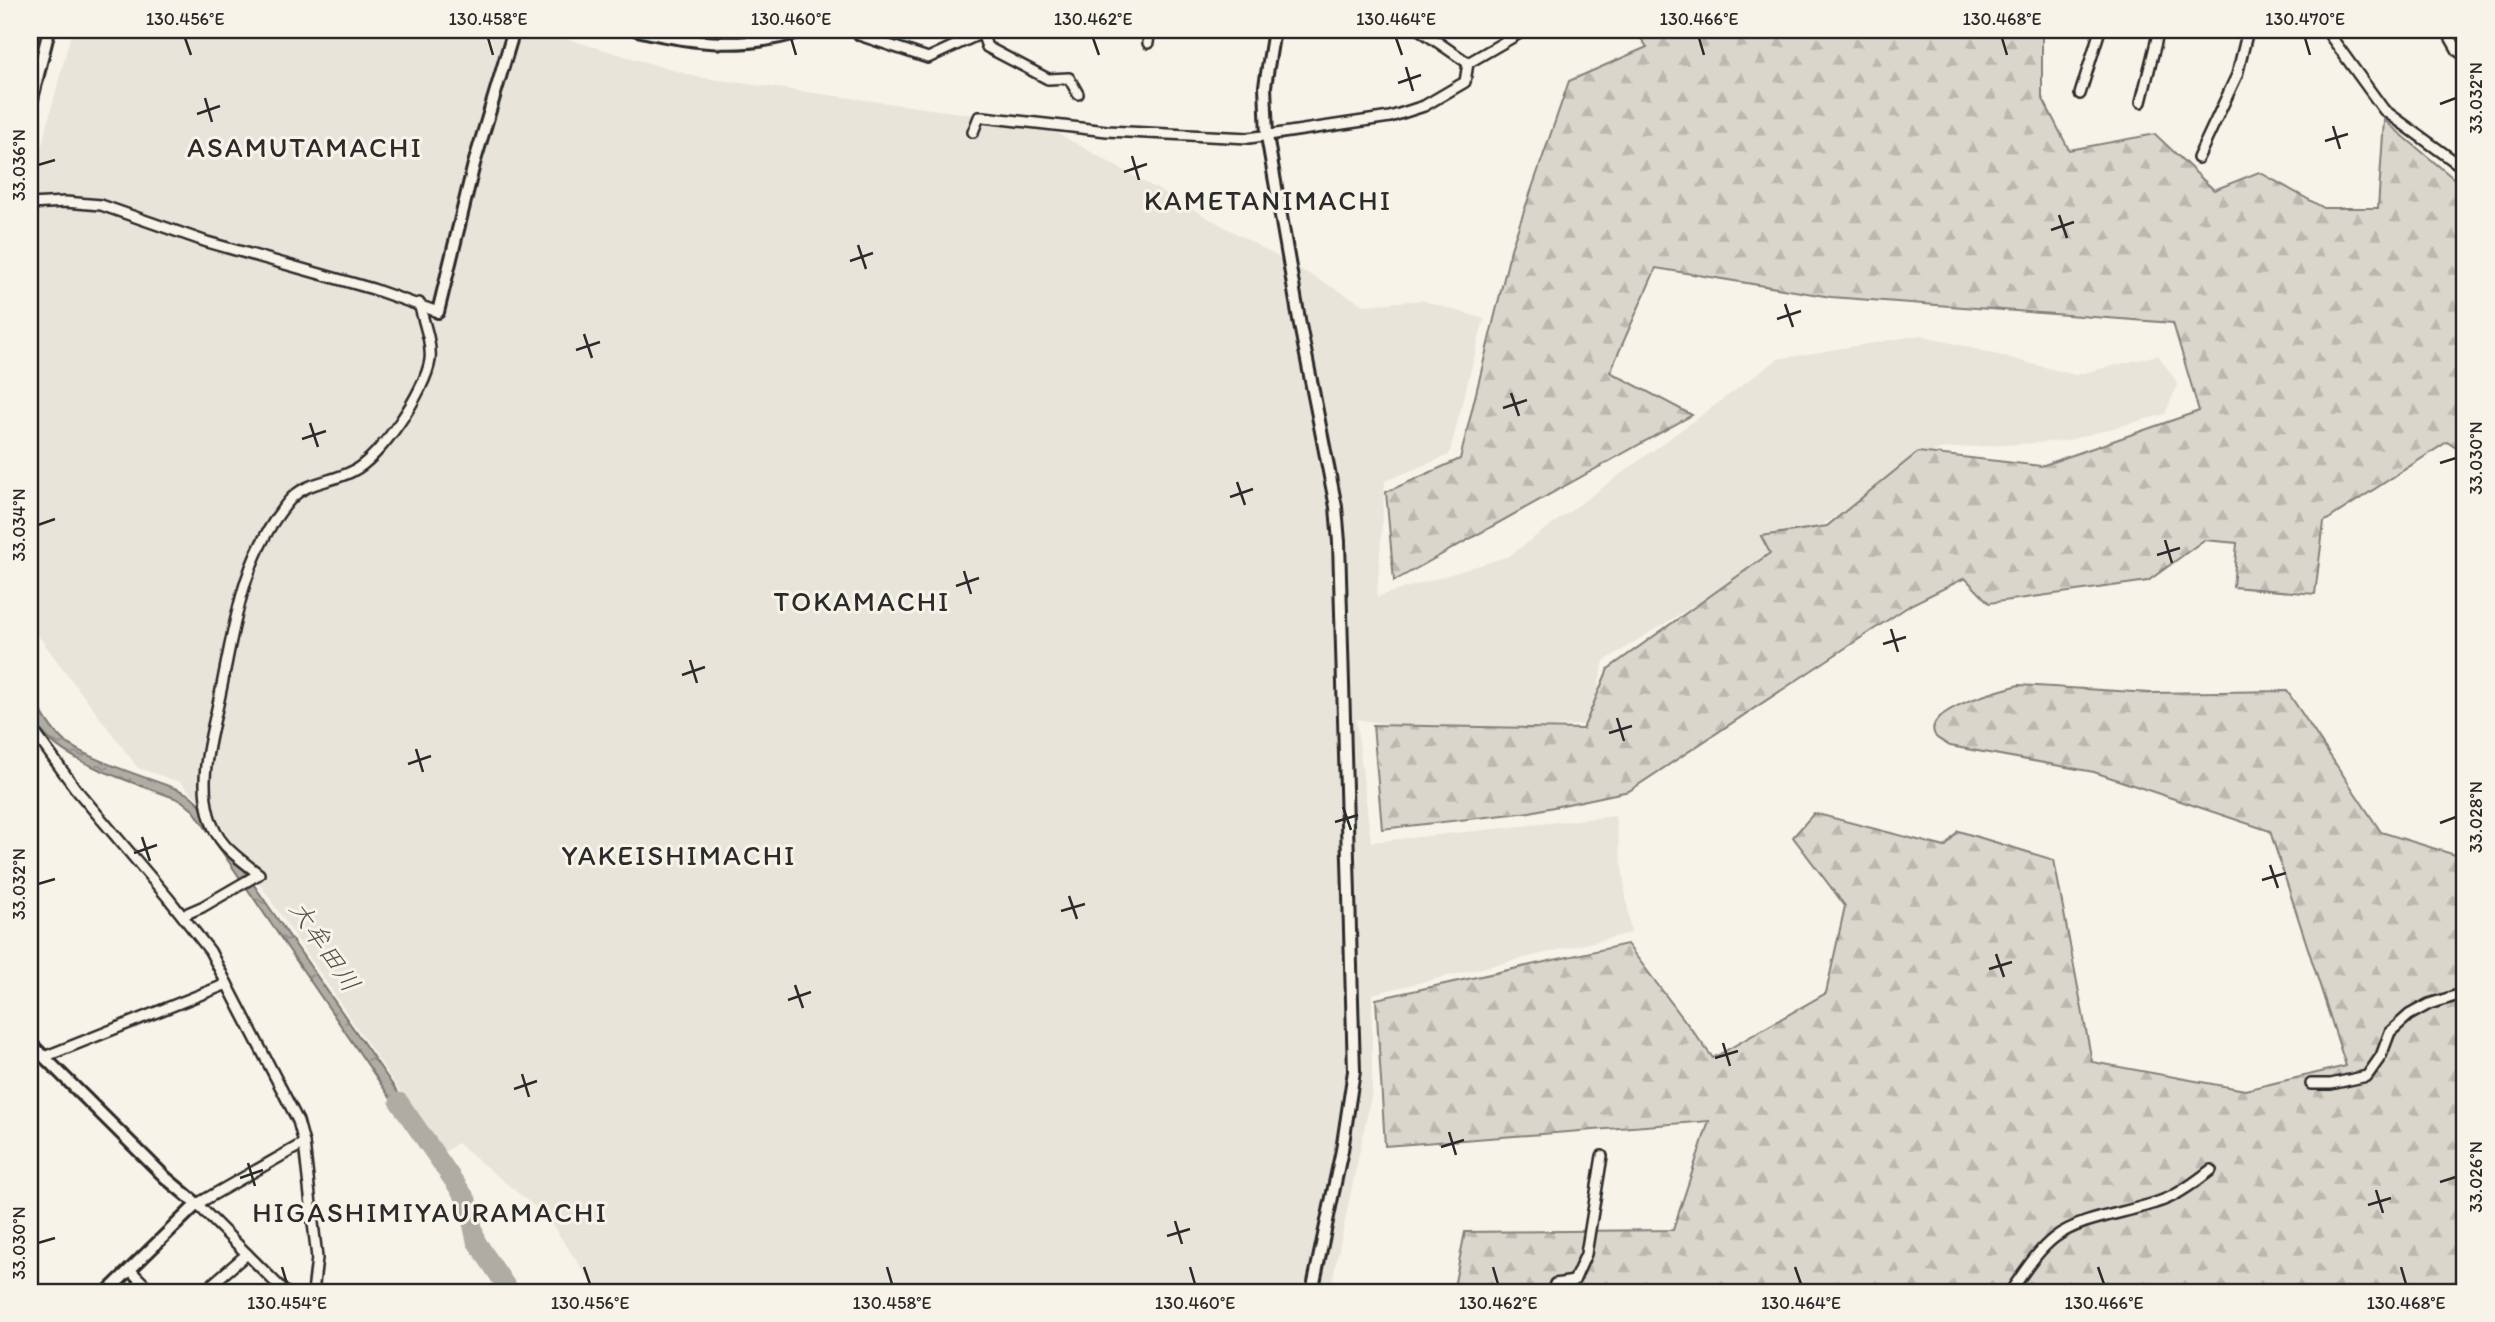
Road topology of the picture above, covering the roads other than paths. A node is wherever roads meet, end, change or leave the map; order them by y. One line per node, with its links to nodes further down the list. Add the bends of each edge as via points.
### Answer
1 (49, 30): 23 (street)
2 (514, 30): 30 (street, via 474,164)
3 (637, 30): 16 (street, via 733,44 764,42)
4 (805, 30): 16 (street)
5 (856, 30): 15 (street, via 859,35 928,58)
6 (1154, 30): 17 (street)
7 (1274, 30): 25 (street, via 1265,86)
8 (1420, 30): 19 (street)
9 (1525, 30): 19 (street)
10 (2100, 30): 21 (street)
11 (2159, 30): 22 (street)
12 (2248, 30): 26 (street, via 2237,75)
13 (2326, 30): 27 (street, via 2384,110)
14 (2446, 30): 18 (street)
15 (981, 31): 20 (street, via 987,47 1048,79 1069,78)
16 (781, 34)
17 (1148, 43)
18 (2465, 56)
19 (1468, 63): 25 (street, via 1465,82 1424,106 1390,117)
20 (1078, 94)
21 (2080, 94)
22 (2141, 102)
23 (30, 107)
24 (973, 132): 25 (street, via 983,117 1164,135)
25 (1267, 136): 49 (street, via 1339,542 1354,1071)
26 (2198, 158)
27 (2465, 169)
28 (30, 204): 29 (street, via 101,205 207,242)
29 (419, 303): 30 (street); 32 (street, via 430,358 415,400 363,466 304,487 288,501 253,560 233,627 204,784 209,816 222,845 259,874)
30 (438, 312)
31 (30, 726): 33 (street, via 75,788 210,951)
32 (188, 913)
33 (227, 984): 36 (street); 38 (street, via 298,1121)
34 (2465, 993): 37 (street, via 2409,1015 2390,1032 2367,1076)
35 (30, 1043): 36 (street)
36 (44, 1057): 41 (street)
37 (2311, 1084)
38 (304, 1143): 41 (street); 48 (street, via 317,1258)
39 (1602, 1156): 50 (street, via 1586,1254 1574,1282 1555,1284)
40 (2211, 1170): 51 (street, via 2164,1200 2055,1237)
41 (197, 1205): 42 (street); 43 (street)
42 (247, 1254): 46 (street); 47 (street)
43 (130, 1270): 44 (street); 45 (street)
44 (107, 1292)
45 (152, 1292)
46 (203, 1292)
47 (285, 1292)
48 (313, 1292)
49 (1312, 1292)
50 (1552, 1292)
51 (2010, 1292)

